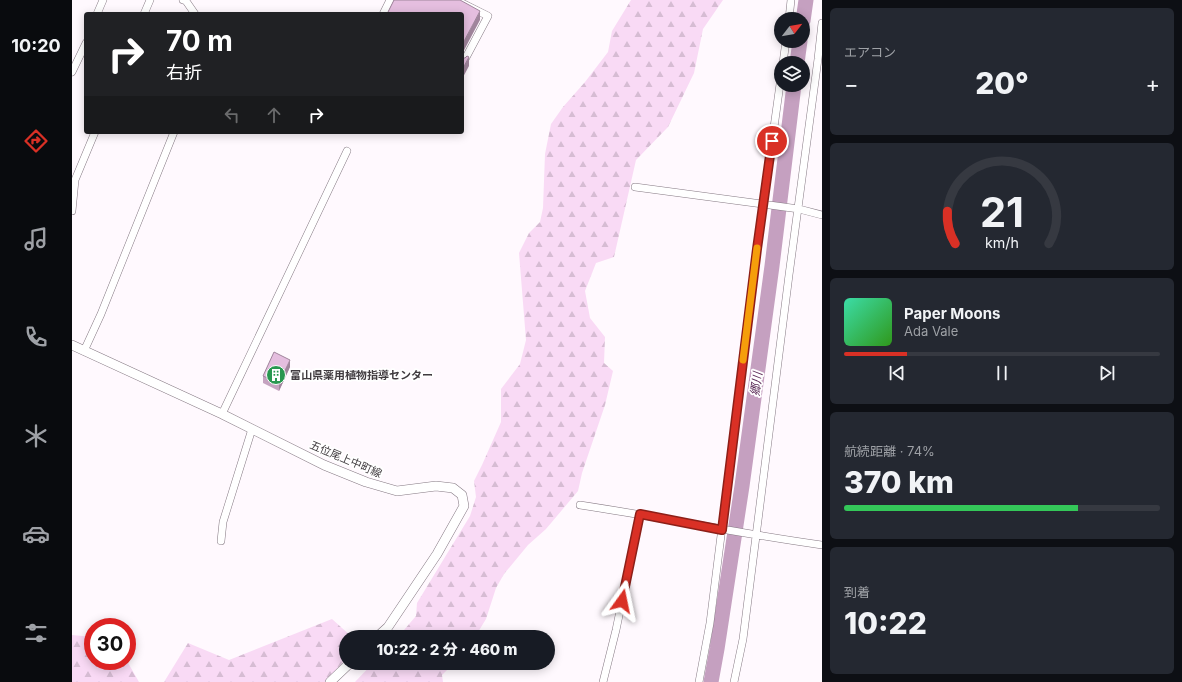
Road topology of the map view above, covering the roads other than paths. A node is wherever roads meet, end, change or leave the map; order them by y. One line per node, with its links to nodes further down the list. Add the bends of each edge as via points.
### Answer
1 (103, 0): 7 (street)
2 (150, 0): 8 (street)
3 (183, 0): 9 (street)
4 (390, 0): 10 (street)
5 (456, 0): 14 (street, via 488,16)
6 (791, 0): 11 (street)
7 (98, 12)
8 (145, 12)
9 (194, 12)
10 (384, 12)
11 (790, 12)
12 (822, 23): 22 (street)
13 (84, 46): 15 (street)
14 (464, 61)
15 (72, 72)
16 (779, 92): 21 (street)
17 (94, 134): 23 (street, via 75,180)
18 (173, 134): 26 (street, via 102,314)
19 (347, 151): 27 (street)
20 (635, 187): 21 (street)
21 (763, 205): 22 (street); 31 (street)
22 (798, 209): 24 (street); 32 (street)
23 (72, 210)
24 (822, 215)
25 (72, 345): 26 (main road, 五位尾上中町線)
26 (84, 351): 27 (main road, 五位尾上中町線)
27 (222, 414): 28 (main road, 五位尾上中町線)
28 (252, 428): 33 (street, via 223,522); 35 (main road, 五位尾上中町線, via 324,465 366,482 397,492 436,486 453,488 462,496 464,506 444,542)
29 (580, 505): 30 (street)
30 (640, 514): 31 (street); 38 (street)
31 (722, 530): 32 (street); 39 (street)
32 (756, 536): 34 (street); 40 (street, via 743,639)
33 (221, 541)
34 (822, 545)
35 (385, 630)
36 (343, 670): 37 (main road)
37 (330, 682)
38 (603, 682)
39 (699, 682)
40 (734, 682)

